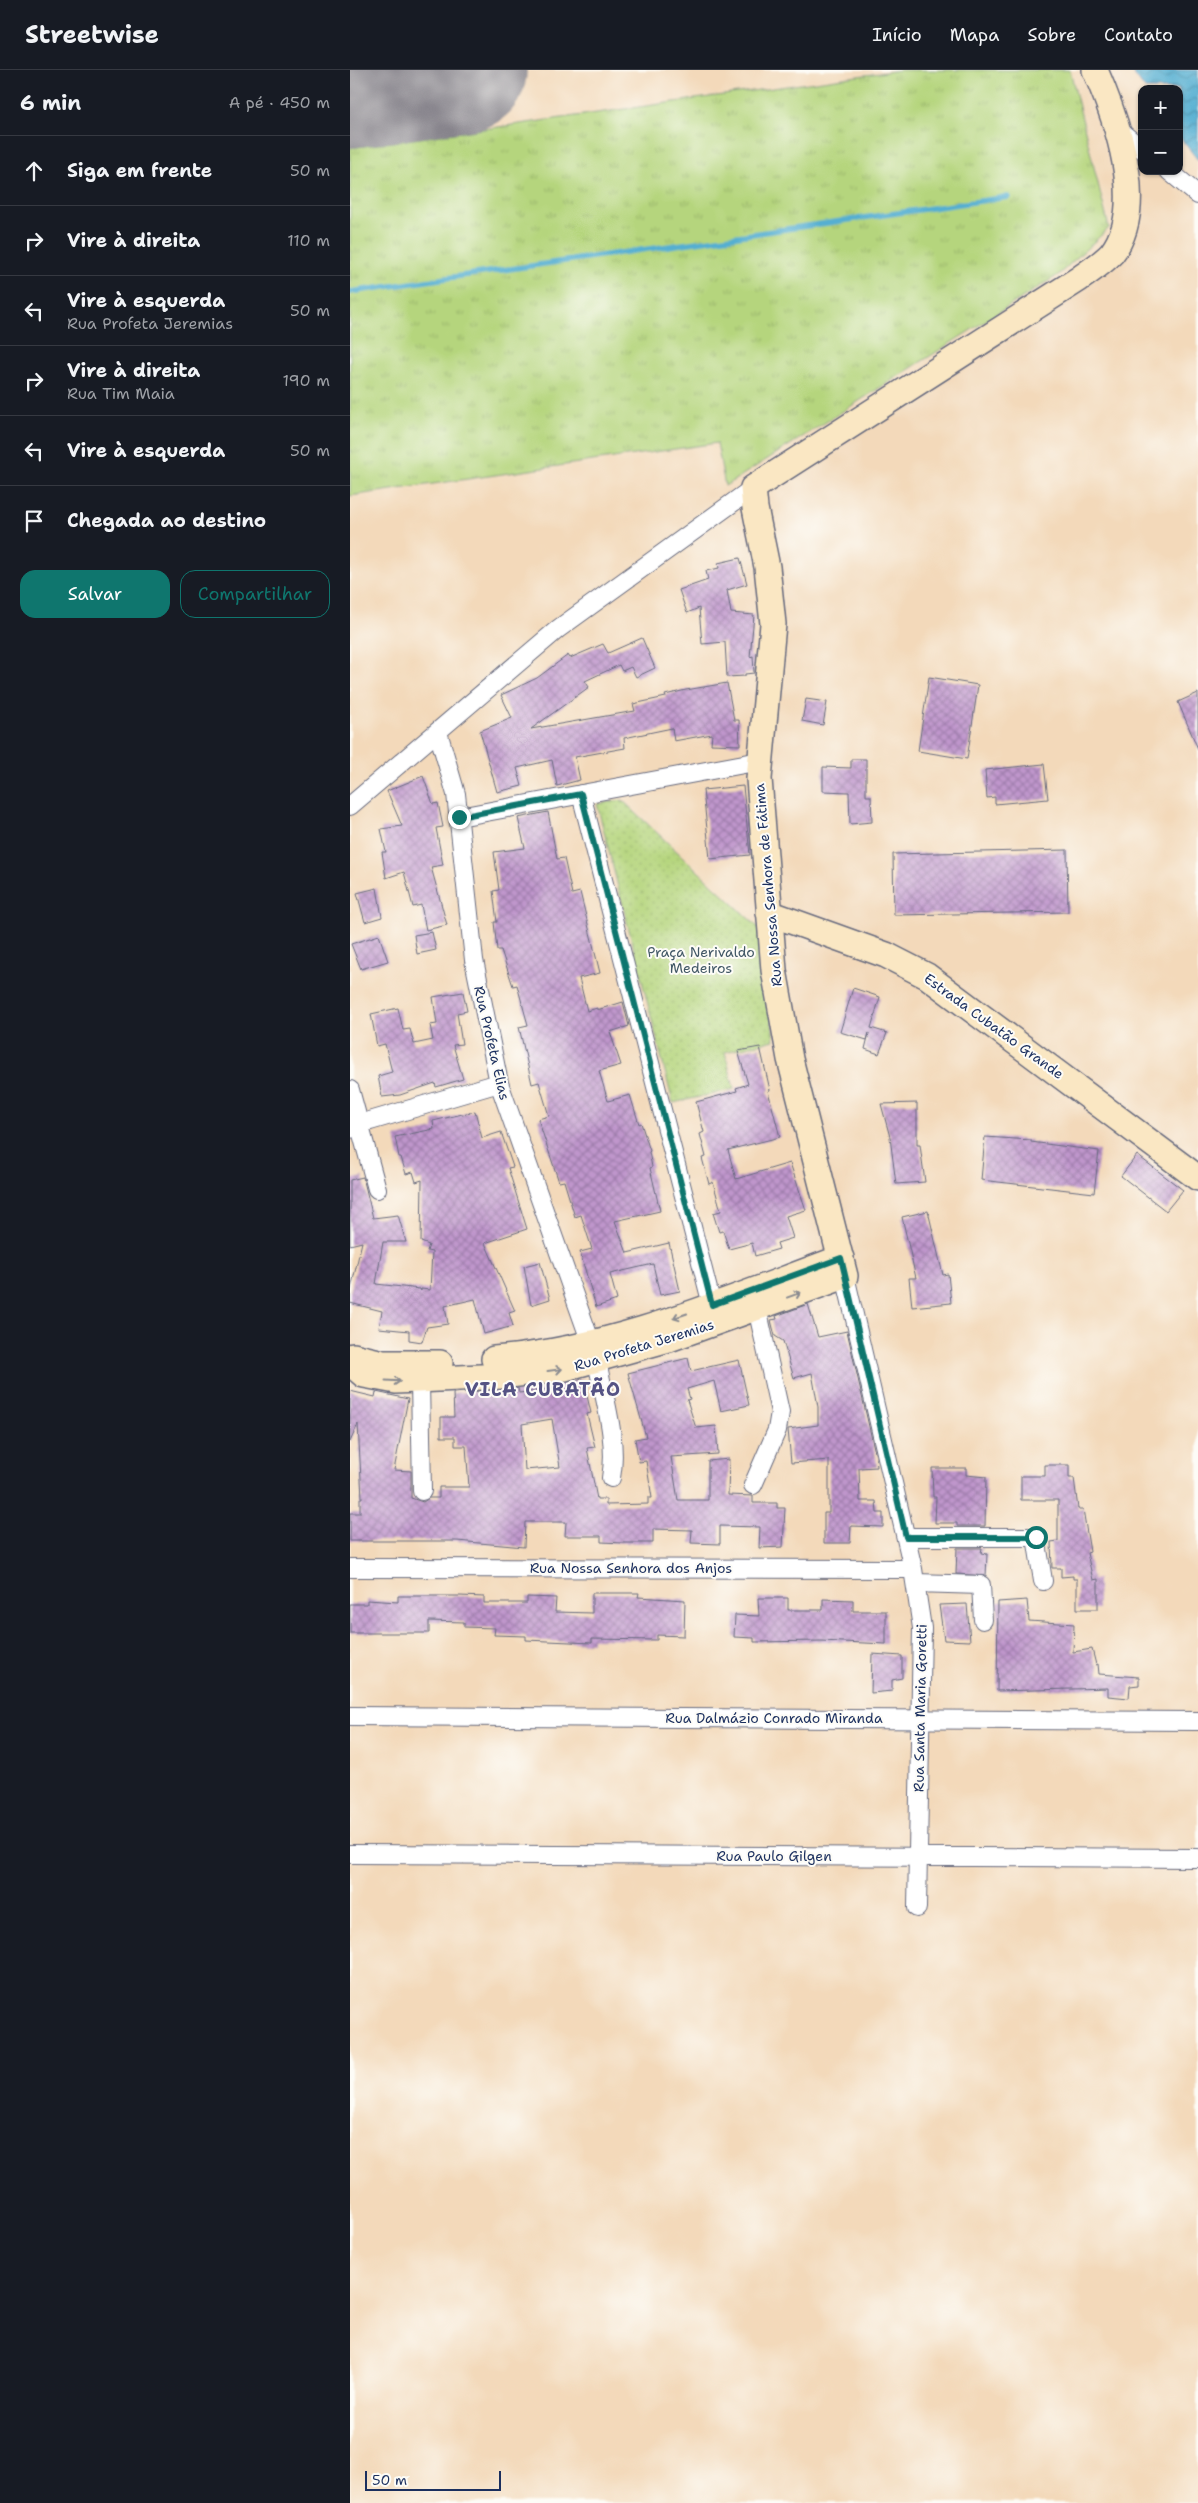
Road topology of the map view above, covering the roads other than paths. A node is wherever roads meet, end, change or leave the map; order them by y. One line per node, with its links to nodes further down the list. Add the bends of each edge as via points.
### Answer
1 (1095, 70): 2 (street)
2 (1116, 128): 3 (street); 6 (street, via 1128,186 1128,212 1122,236 1111,253 1079,279)
3 (1138, 146)
4 (1174, 175): 5 (street)
5 (1198, 195)
6 (753, 488): 7 (street, via 558,629); 8 (street, Rua Nossa Senhora de Fátima, via 773,624)
7 (438, 732): 10 (street); 11 (street, Rua Profeta Elias, via 456,794)
8 (760, 761): 9 (street); 12 (street, Rua Nossa Senhora de Fátima)
9 (581, 794): 11 (street); 19 (street)
10 (350, 806)
11 (459, 817): 13 (street, Rua Profeta Elias, via 474,960)
12 (769, 913): 16 (street, Estrada Cubatão Grande, via 886,955 927,976); 18 (street, Rua Nossa Senhora de Fátima, via 783,1024)
13 (499, 1084): 15 (street); 21 (street, Rua Profeta Elias)
14 (350, 1090): 15 (street)
15 (355, 1127): 17 (street)
16 (1198, 1178)
17 (377, 1189)
18 (843, 1267): 19 (street, Rua Profeta Jeremias); 20 (street, Rua Profeta Jeremias, one-way to 18); 28 (street, Rua Santa Maria Goretti)
19 (712, 1305): 21 (street, Rua Profeta Jeremias, one-way to 21)
20 (757, 1308): 21 (street, Rua Profeta Jeremias, via 669,1339); 26 (street, via 780,1412 777,1430)
21 (594, 1352): 22 (street, Rua Profeta Jeremias, via 382,1363); 24 (street, Rua Profeta Jeremias, one-way to 21, via 536,1372); 25 (street, Rua Profeta Elias, via 612,1442)
22 (350, 1355)
23 (350, 1363): 24 (street, Rua Profeta Jeremias, one-way to 24, via 364,1375 381,1380)
24 (420, 1381): 27 (street)
25 (611, 1478)
26 (753, 1485)
27 (422, 1490)
28 (906, 1537): 30 (street, Rua Santa Maria Goretti); 31 (street, via 1036,1537)
29 (350, 1568): 30 (street, Rua Nossa Senhora dos Anjos)
30 (914, 1576): 32 (street, Rua Nossa Senhora dos Anjos, via 981,1585); 34 (street, Rua Santa Maria Goretti, via 922,1628)
31 (1044, 1581)
32 (983, 1620)
33 (350, 1716): 34 (street, Rua Dalmázio Conrado Miranda)
34 (921, 1719): 35 (street, Rua Dalmázio Conrado Miranda); 37 (street, Rua Santa Maria Goretti)
35 (1198, 1721)
36 (350, 1854): 37 (street, Rua Paulo Gilgen)
37 (918, 1857): 38 (street, Rua Paulo Gilgen); 39 (street, Rua Santa Maria Goretti)
38 (1198, 1858)
39 (917, 1908)

